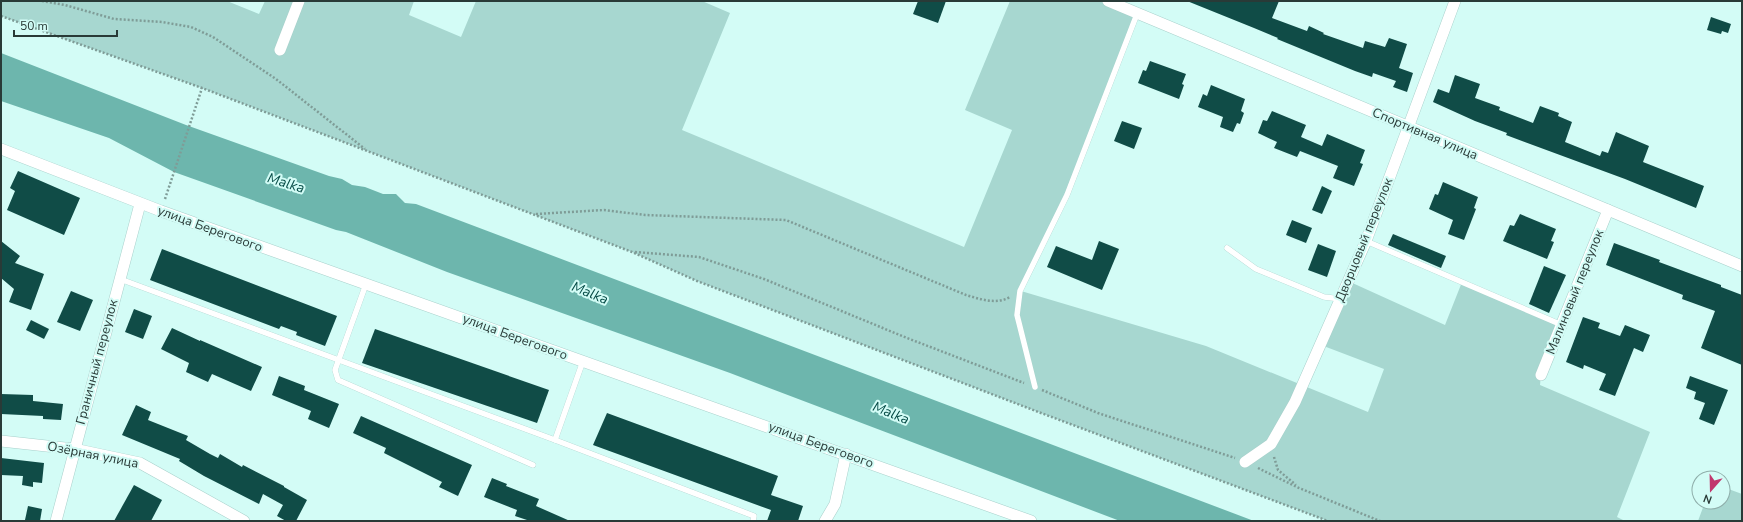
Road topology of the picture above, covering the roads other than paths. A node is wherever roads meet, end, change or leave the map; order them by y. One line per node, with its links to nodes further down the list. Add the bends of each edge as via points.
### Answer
1 (299, 1): 5 (street)
2 (1108, 1): 4 (street, Спортивная улица)
3 (1454, 1): 6 (street, Дворцовый переулок)
4 (1136, 14): 6 (street, Спортивная улица); 20 (lane, via 1066,195 1020,291 1017,315)
5 (280, 50)
6 (1408, 126): 9 (street, Спортивная улица); 10 (street, Дворцовый переулок)
7 (1, 149): 8 (street, улица Берегового)
8 (140, 204): 13 (street, Граничный переулок); 14 (street, улица Берегового)
9 (1608, 210): 12 (street, Спортивная улица); 16 (street, Малиновый переулок)
10 (1366, 241): 15 (street, Дворцовый переулок); 16 (lane)
11 (1227, 248): 15 (lane, via 1256,269 1324,296)
12 (1742, 266)
13 (120, 279): 17 (lane); 23 (street, Граничный переулок)
14 (366, 284): 17 (lane); 18 (street, улица Берегового)
15 (1341, 299): 25 (street, Дворцовый переулок, via 1295,402 1271,444)
16 (1562, 325): 19 (street, Малиновый переулок)
17 (339, 360): 21 (lane); 26 (lane, via 335,370 338,380)
18 (583, 361): 21 (lane); 24 (street, улица Берегового)
19 (1541, 374)
20 (1035, 387)
21 (555, 440): 29 (lane, via 754,516)
22 (1, 441): 23 (street, Озёрная улица)
23 (74, 449): 27 (street, Граничный переулок); 28 (street, Озёрная улица, via 140,463)
24 (846, 454): 30 (street, via 835,504); 31 (street, улица Берегового)
25 (1245, 462)
26 (533, 466)
27 (56, 521)
28 (244, 521)
29 (753, 521)
30 (825, 521)
31 (1031, 521)

